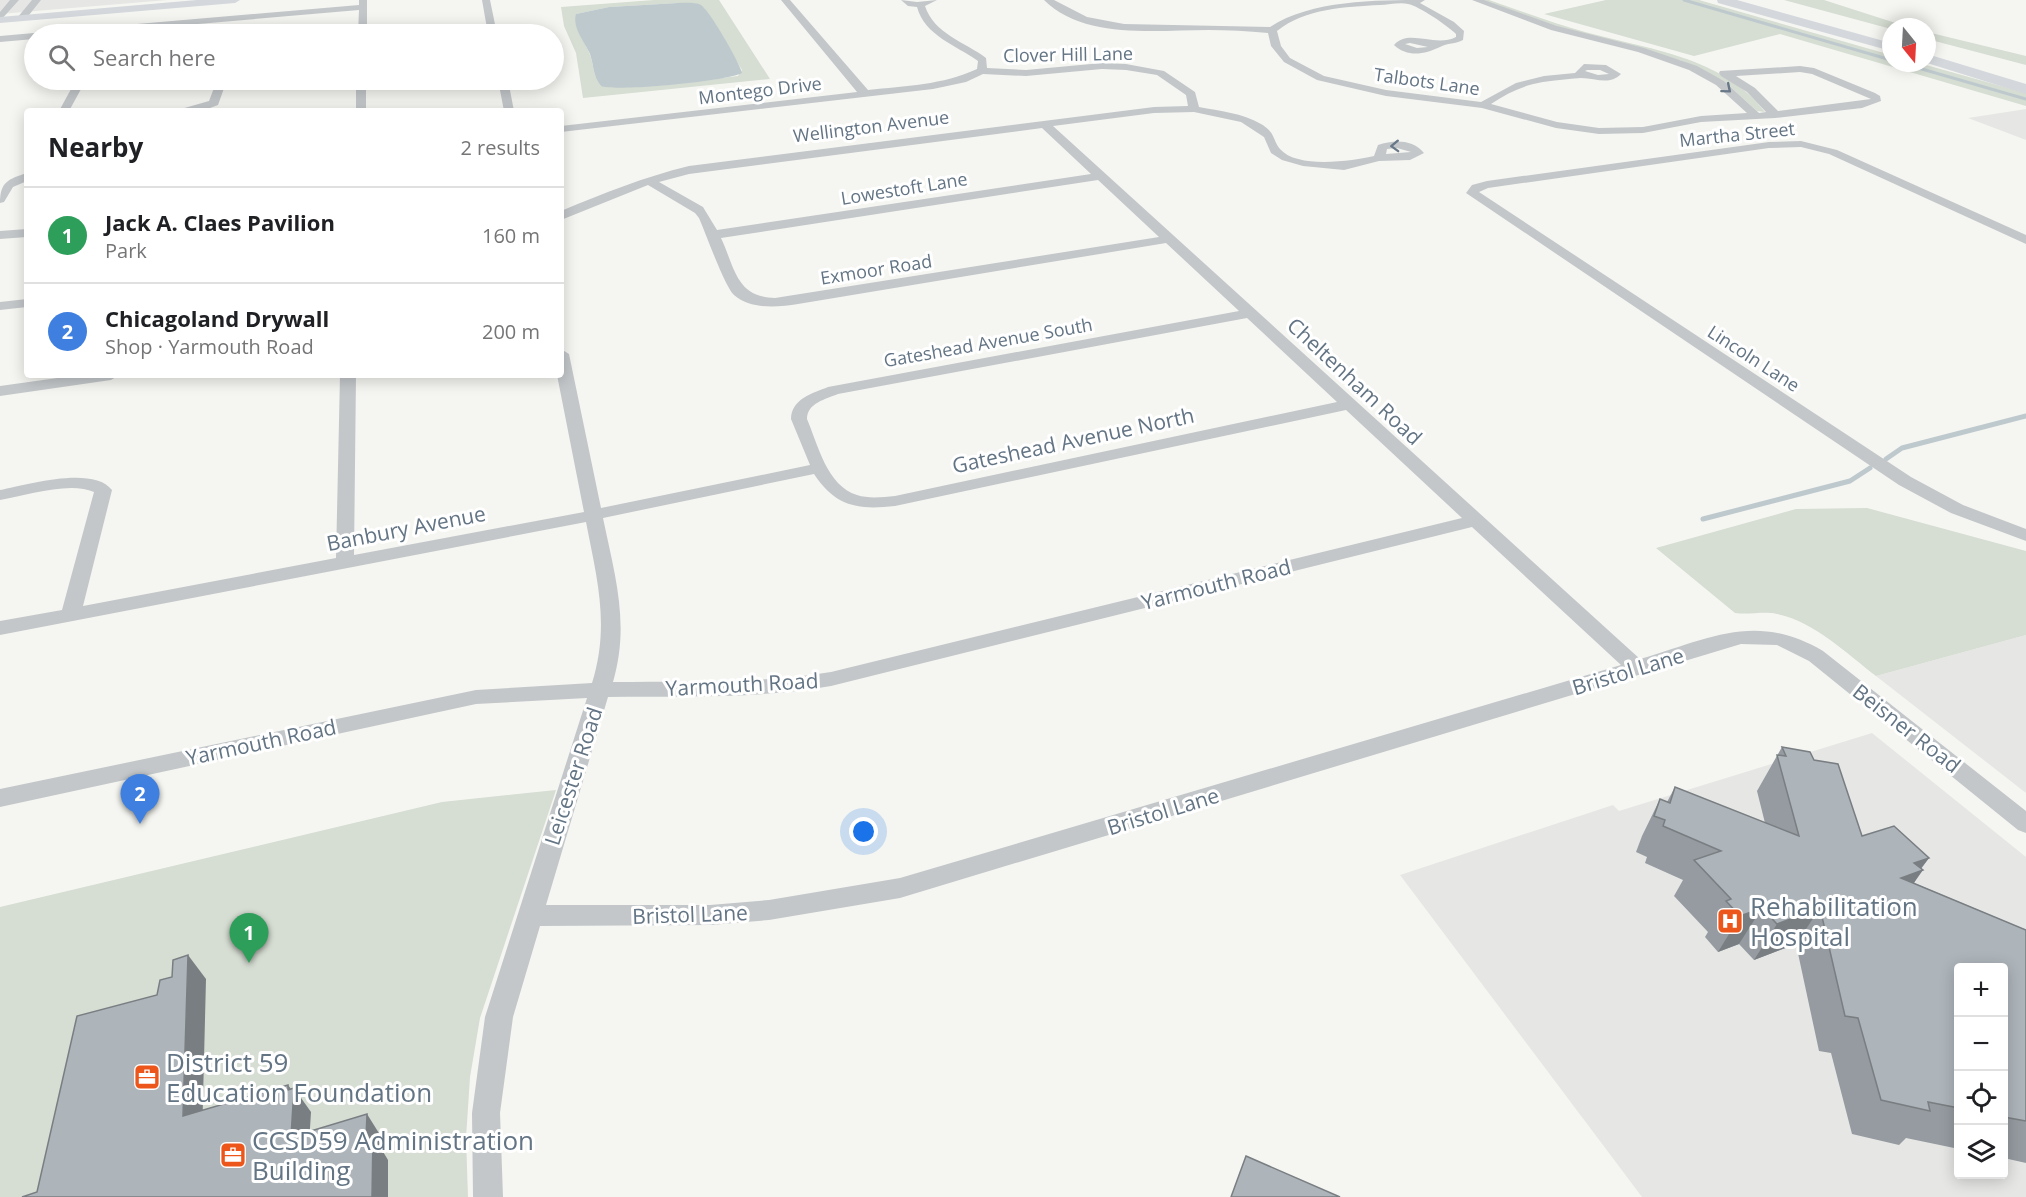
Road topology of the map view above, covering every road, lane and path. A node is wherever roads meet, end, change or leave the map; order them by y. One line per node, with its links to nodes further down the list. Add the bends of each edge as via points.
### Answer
1 (15, 0): 20 (street)
2 (37, 0): 19 (street)
3 (186, 0): 19 (main road)
4 (236, 0): 19 (main road)
5 (486, 0): 23 (street)
6 (785, 0): 42 (street)
7 (905, 0): 18 (street)
8 (933, 0): 18 (street)
9 (1048, 0): 24 (street, via 1076,17 1102,24)
10 (1421, 0): 15 (street)
11 (1476, 0): 50 (street, one-way to 50, via 1693,68 1720,83)
12 (1496, 0): 34 (street, via 1554,21 1663,49)
13 (1723, 0): 28 (highway)
14 (1759, 0): 25 (highway)
15 (1410, 1): 16 (street); 29 (street, via 1461,33 1454,42)
16 (1336, 2): 24 (street, via 1289,15)
17 (363, 4): 21 (street); 22 (street)
18 (920, 4): 33 (street, via 937,30 983,60)
19 (24, 16): 20 (main road)
20 (0, 17)
21 (223, 24)
22 (363, 24)
23 (491, 24)
24 (1272, 30): 43 (street, Talbots Lane, via 1277,49 1287,60 1321,78 1386,93)
25 (1882, 34)
26 (24, 37): 27 (street)
27 (0, 39)
28 (1882, 44)
29 (1434, 45)
30 (1936, 48): 32 (highway)
31 (1936, 60): 37 (highway)
32 (2015, 70)
33 (982, 71): 36 (street, Clover Hill Lane); 48 (street, Clover Hill Lane, via 1042,72 1102,66 1144,70 1160,73 1180,85 1191,94)
34 (1725, 74): 49 (street, via 1751,90); 49 (street, Talbots Lane, via 1814,71 1876,98 1872,104)
35 (1586, 75): 43 (street, via 1522,83 1498,93)
36 (962, 80): 42 (street, Montego Drive)
37 (2026, 86)
38 (76, 90): 44 (street)
39 (219, 90): 45 (street, via 214,103)
40 (361, 90): 46 (street)
41 (505, 90): 47 (street)
42 (866, 94): 52 (street, Montego Drive)
43 (1483, 105): 50 (street, Talbots Lane, via 1556,125 1599,131 1643,130 1701,119)
44 (66, 108)
45 (201, 108)
46 (361, 108)
47 (508, 108)
48 (1194, 109): 51 (street, Wellington Avenue, via 1143,111); 53 (street, Wellington Avenue, via 1244,119 1269,136 1275,151 1303,163 1344,166)
49 (1775, 115): 50 (street, Talbots Lane)
50 (1756, 116)
51 (1044, 124): 54 (street, Cheltenham Road); 56 (street, Wellington Avenue, via 723,164)
52 (564, 129)
53 (1379, 158)
54 (1100, 176): 64 (street, Lowestoft Lane); 65 (street, Cheltenham Road)
55 (24, 178): 58 (street, via 9,185)
56 (648, 180): 60 (street, Wellington Avenue); 64 (street, Exmoor Road, via 699,210)
57 (1472, 193): 66 (street, Martha Street, via 1487,185 1769,145 1801,144 1833,152); 79 (street, Lincoln Lane, via 1905,481 1956,509)
58 (0, 199)
59 (564, 199): 60 (street)
60 (585, 205): 61 (street, Wellington Avenue)
61 (564, 215)
62 (24, 233): 63 (street)
63 (0, 235)
64 (713, 235): 65 (street, Exmoor Road, via 738,291 753,299 776,302)
65 (1169, 239): 69 (street, Cheltenham Road)
66 (2026, 240)
67 (24, 303): 68 (street)
68 (0, 306)
69 (1250, 313): 74 (street, Cheltenham Road); 75 (street, Gateshead Avenue South, via 822,394 808,401 799,413)
70 (564, 369): 77 (street, Leicester Road)
71 (90, 378): 73 (street)
72 (348, 378): 80 (street)
73 (0, 391)
74 (1350, 404): 75 (street, Gateshead Avenue North, via 884,503 843,497 828,484); 78 (street, Cheltenham Road)
75 (820, 468): 77 (street, Banbury Avenue)
76 (0, 495): 81 (street, via 72,483 88,483 103,490)
77 (594, 515): 80 (street, Banbury Avenue); 85 (street, Leicester Road, via 612,607 608,664)
78 (1476, 520): 84 (street, Cheltenham Road); 85 (street, Yarmouth Road, via 831,679 754,687)
79 (2026, 535)
80 (345, 562): 81 (street, Banbury Avenue)
81 (71, 614): 82 (street, Banbury Avenue)
82 (0, 628)
83 (1784, 639): 84 (street, Bristol Lane, via 1762,634 1740,637); 87 (street, Beisner Road, via 1816,656)
84 (1637, 668): 88 (street, Bristol Lane, via 900,888 801,906 733,913)
85 (601, 690): 86 (street, Yarmouth Road, via 457,700); 88 (street, Leicester Road)
86 (0, 798)
87 (2026, 824)
88 (529, 916): 89 (street, Leicester Road, via 499,1017 491,1066 486,1113)
89 (488, 1197)

